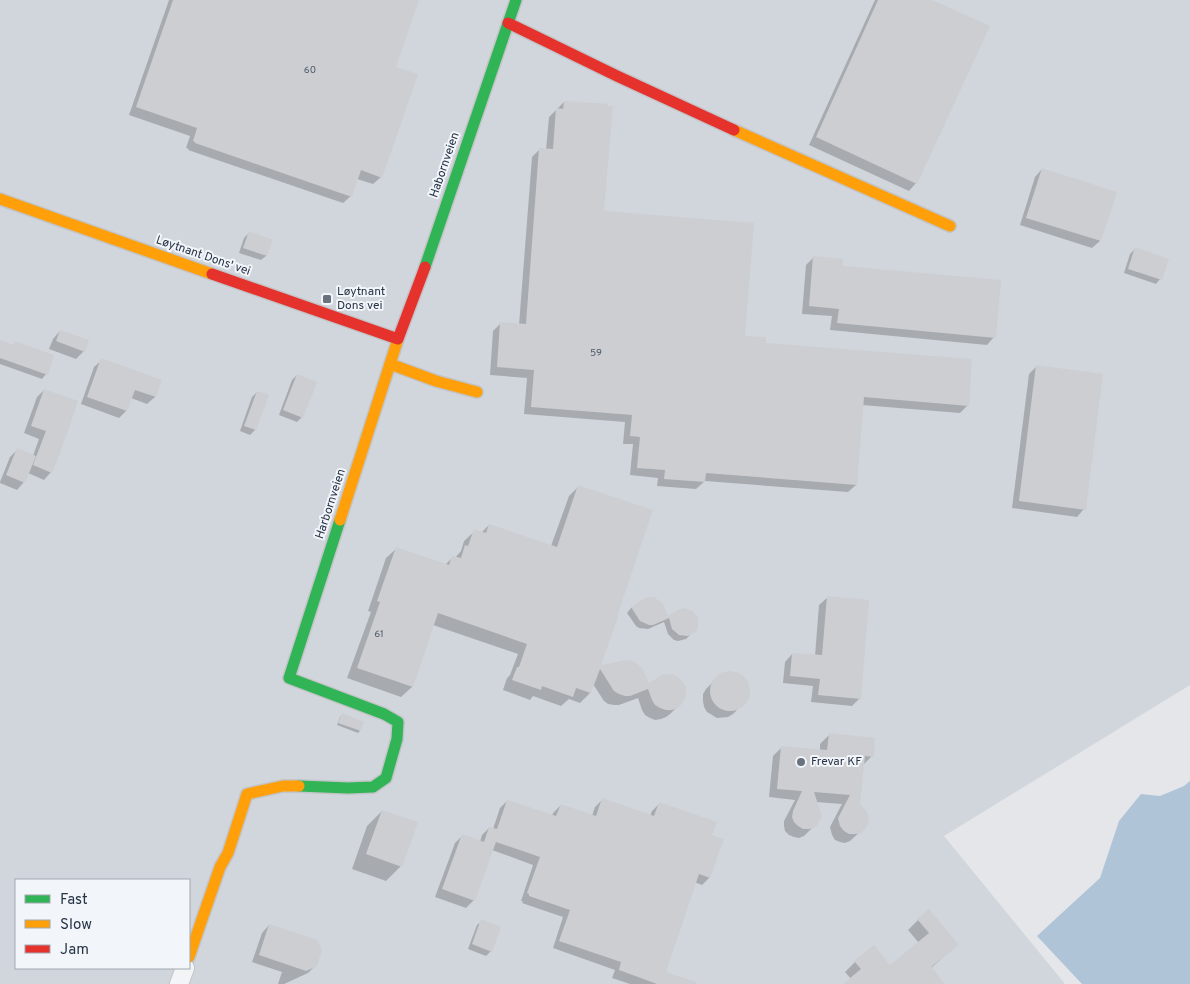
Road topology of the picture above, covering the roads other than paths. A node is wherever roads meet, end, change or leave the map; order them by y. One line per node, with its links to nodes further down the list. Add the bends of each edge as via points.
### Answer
1 (516, 0): 2 (main road, Habornveien)
2 (508, 23): 4 (main road); 5 (main road, Habornveien)
3 (0, 199): 5 (main road, Løytnant Dons' vei)
4 (950, 226)
5 (398, 339): 6 (main road, Harbornveien)
6 (390, 364): 7 (main road); 8 (main road, Harbornveien, via 289,678 398,722 386,778 373,787 283,786 247,794)
7 (477, 392)
8 (190, 955)
9 (185, 969): 10 (street)
10 (179, 984)

